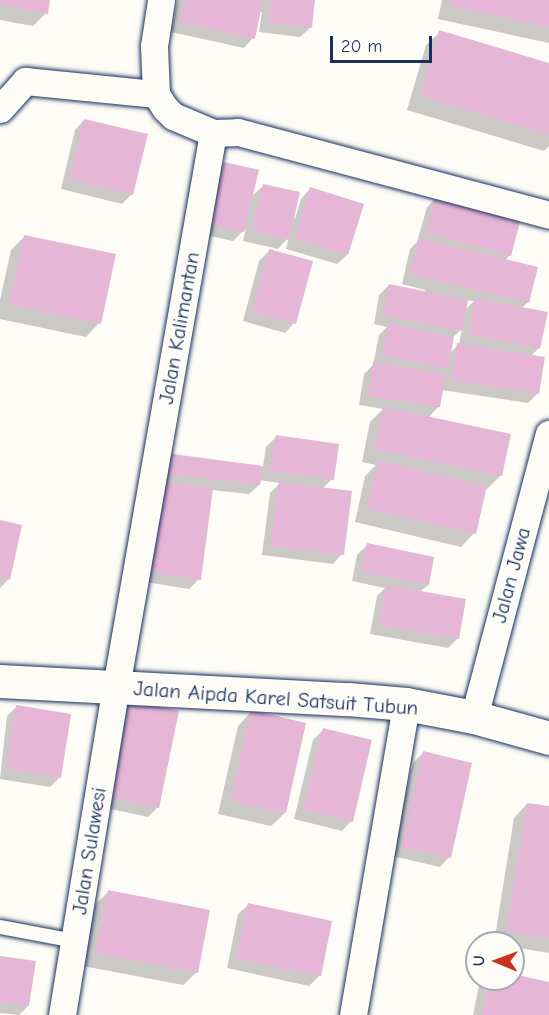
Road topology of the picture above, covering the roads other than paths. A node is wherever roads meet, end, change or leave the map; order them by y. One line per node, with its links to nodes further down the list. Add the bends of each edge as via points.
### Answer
1 (161, 0): 2 (street, via 154,46)
2 (156, 94): 3 (street, via 25,81); 4 (street, via 173,116)
3 (0, 109)
4 (213, 133): 5 (street, via 238,132); 8 (street, Jalan Kalimantan)
5 (549, 215)
6 (549, 434): 10 (street, Jalan Jawa)
7 (0, 681): 8 (street, Jalan Aipda Karel Satsuit Tubun)
8 (116, 687): 9 (street, Jalan Aipda Karel Satsuit Tubun); 13 (street, Jalan Sulawesi)
9 (406, 704): 10 (street, Jalan Aipda Karel Satsuit Tubun); 15 (street)
10 (474, 717): 11 (street, Jalan Aipda Karel Satsuit Tubun)
11 (549, 738)
12 (0, 927): 13 (lane)
13 (74, 941): 14 (street, Jalan Sulawesi)
14 (62, 1015)
15 (353, 1015)

